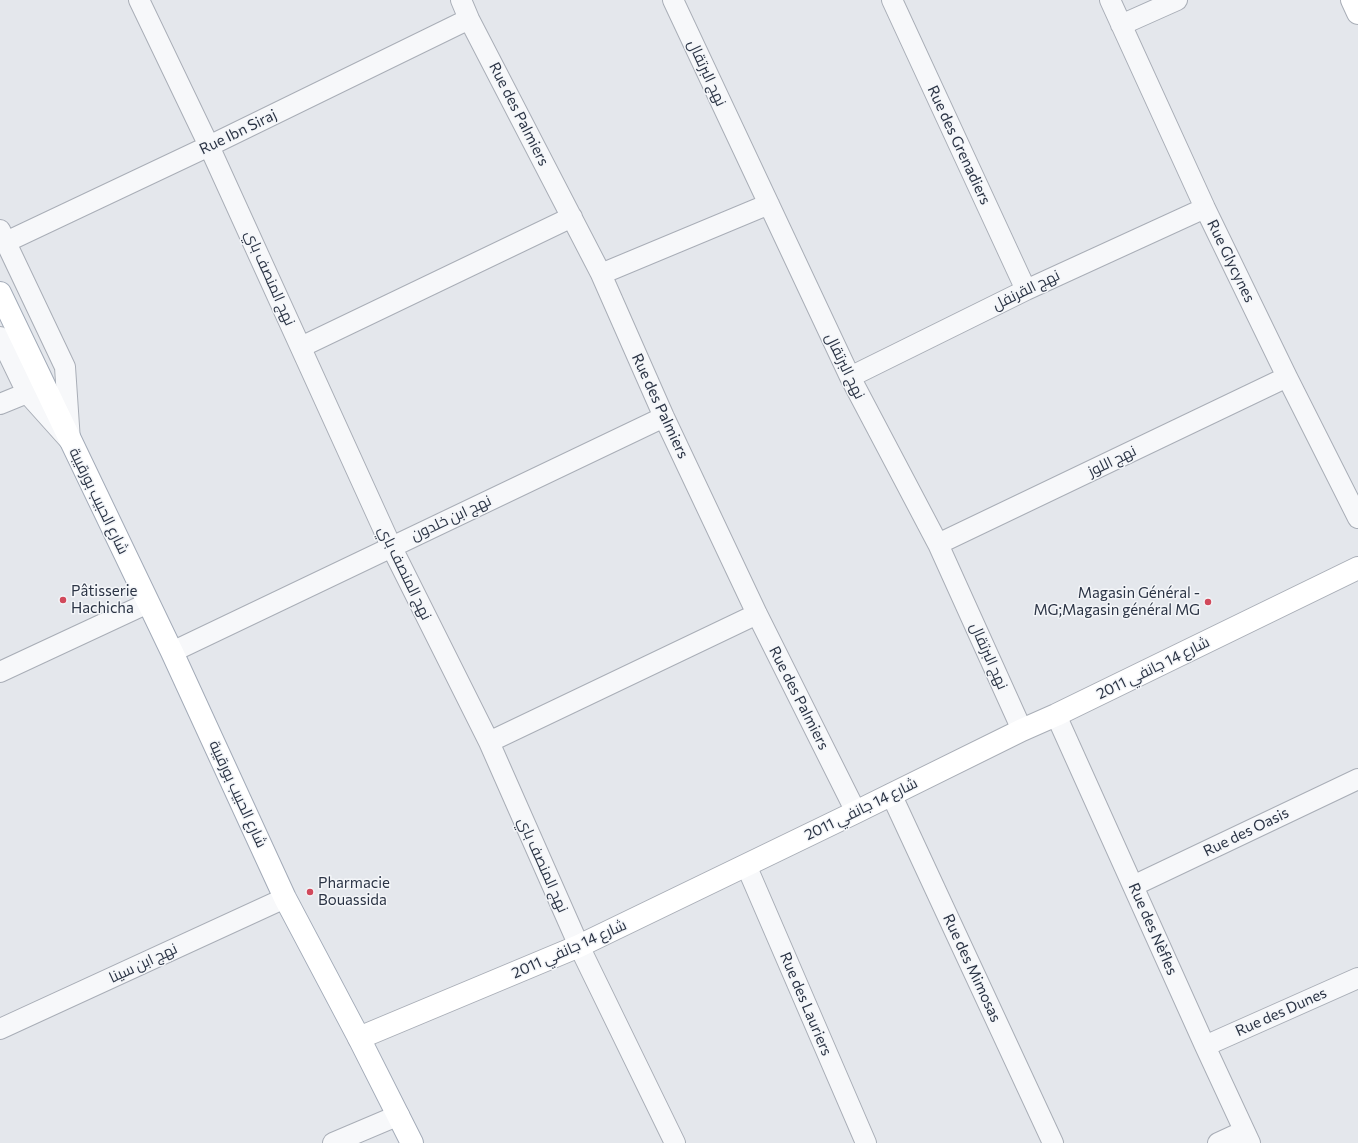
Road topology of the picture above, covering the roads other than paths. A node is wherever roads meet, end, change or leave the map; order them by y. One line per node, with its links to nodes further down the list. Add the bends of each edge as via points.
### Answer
1 (139, 0): 11 (street, نهج المنصف باي)
2 (461, 0): 9 (street, Rue des Palmiers)
3 (673, 0): 12 (street, نهج البرتقال)
4 (892, 0): 17 (street, Rue des Grenadiers)
5 (1110, 0): 10 (street, Rue Glycynes)
6 (1177, 0): 10 (street)
7 (1352, 0): 8 (street)
8 (1358, 13)
9 (469, 19): 11 (street, Rue Ibn Siraj); 14 (street, Rue des Palmiers)
10 (1121, 24): 13 (street, Rue Glycynes)
11 (210, 146): 15 (street, Rue Ibn Siraj); 20 (street, نهج المنصف باي)
12 (769, 204): 16 (street); 21 (street, نهج البرتقال)
13 (1205, 208): 17 (street, نهج القرنفل); 22 (street, Rue Glycynes)
14 (572, 217): 16 (street, Rue des Palmiers); 20 (street)
15 (3, 236): 26 (street, شارع الحبيب بورقيبة, via 65,367)
16 (601, 274): 25 (street, Rue des Palmiers)
17 (1026, 290): 21 (street, نهج القرنفل)
18 (0, 294): 26 (street, شارع الحبيب بورقيبة)
19 (0, 337): 23 (street, شارع الحبيب بورقيبة)
20 (301, 347): 29 (street, نهج المنصف باي)
21 (850, 377): 28 (street, نهج البرتقال)
22 (1287, 377): 27 (street, Rue Glycynes); 28 (street, نهج اللوز)
23 (27, 393): 24 (street); 26 (street, شارع الحبيب بورقيبة)
24 (0, 404)
25 (664, 417): 29 (street, نهج ابن خلدون); 32 (street, Rue des Palmiers)
26 (70, 441): 31 (street, شارع الحبيب بورقيبة)
27 (1358, 518)
28 (938, 544): 36 (street, نهج البرتقال)
29 (391, 546): 33 (street, نهج ابن خلدون); 37 (street, نهج المنصف باي)
30 (1358, 568): 35 (street, شارع 14 جانفي 2011)
31 (148, 603): 33 (street, شارع الحبيب بورقيبة); 34 (street)
32 (757, 614): 37 (street); 40 (street, Rue des Palmiers)
33 (172, 652): 43 (street, شارع الحبيب بورقيبة)
34 (0, 672)
35 (1056, 715): 36 (street, شارع 14 جانفي 2011); 42 (street, Rue des Nèfles)
36 (1022, 730): 39 (street, شارع 14 جانفي 2011)
37 (489, 742): 44 (street, نهج المنصف باي)
38 (1358, 779): 42 (street, Rue des Oasis)
39 (891, 794): 40 (street, شارع 14 جانفي 2011); 55 (street, Rue des Mimosas)
40 (856, 812): 41 (street, شارع 14 جانفي 2011)
41 (746, 864): 44 (street, شارع 14 جانفي 2011); 54 (street, Rue des Lauriers)
42 (1133, 886): 48 (street, Rue des Nèfles)
43 (285, 898): 46 (street, نهج ابن سينا); 47 (street, شارع الحبيب بورقيبة)
44 (579, 946): 47 (street, شارع 14 جانفي 2011); 53 (street, نهج المنصف باي)
45 (1358, 978): 48 (street, Rue des Dunes)
46 (0, 1029)
47 (359, 1038): 49 (street, شارع الحبيب بورقيبة)
48 (1205, 1046): 50 (street, Rue des Nèfles)
49 (399, 1115): 51 (street); 52 (street, شارع الحبيب بورقيبة)
50 (1247, 1137): 56 (street)
51 (333, 1143)
52 (412, 1143)
53 (675, 1143)
54 (866, 1143)
55 (1053, 1143)
56 (1218, 1143)

